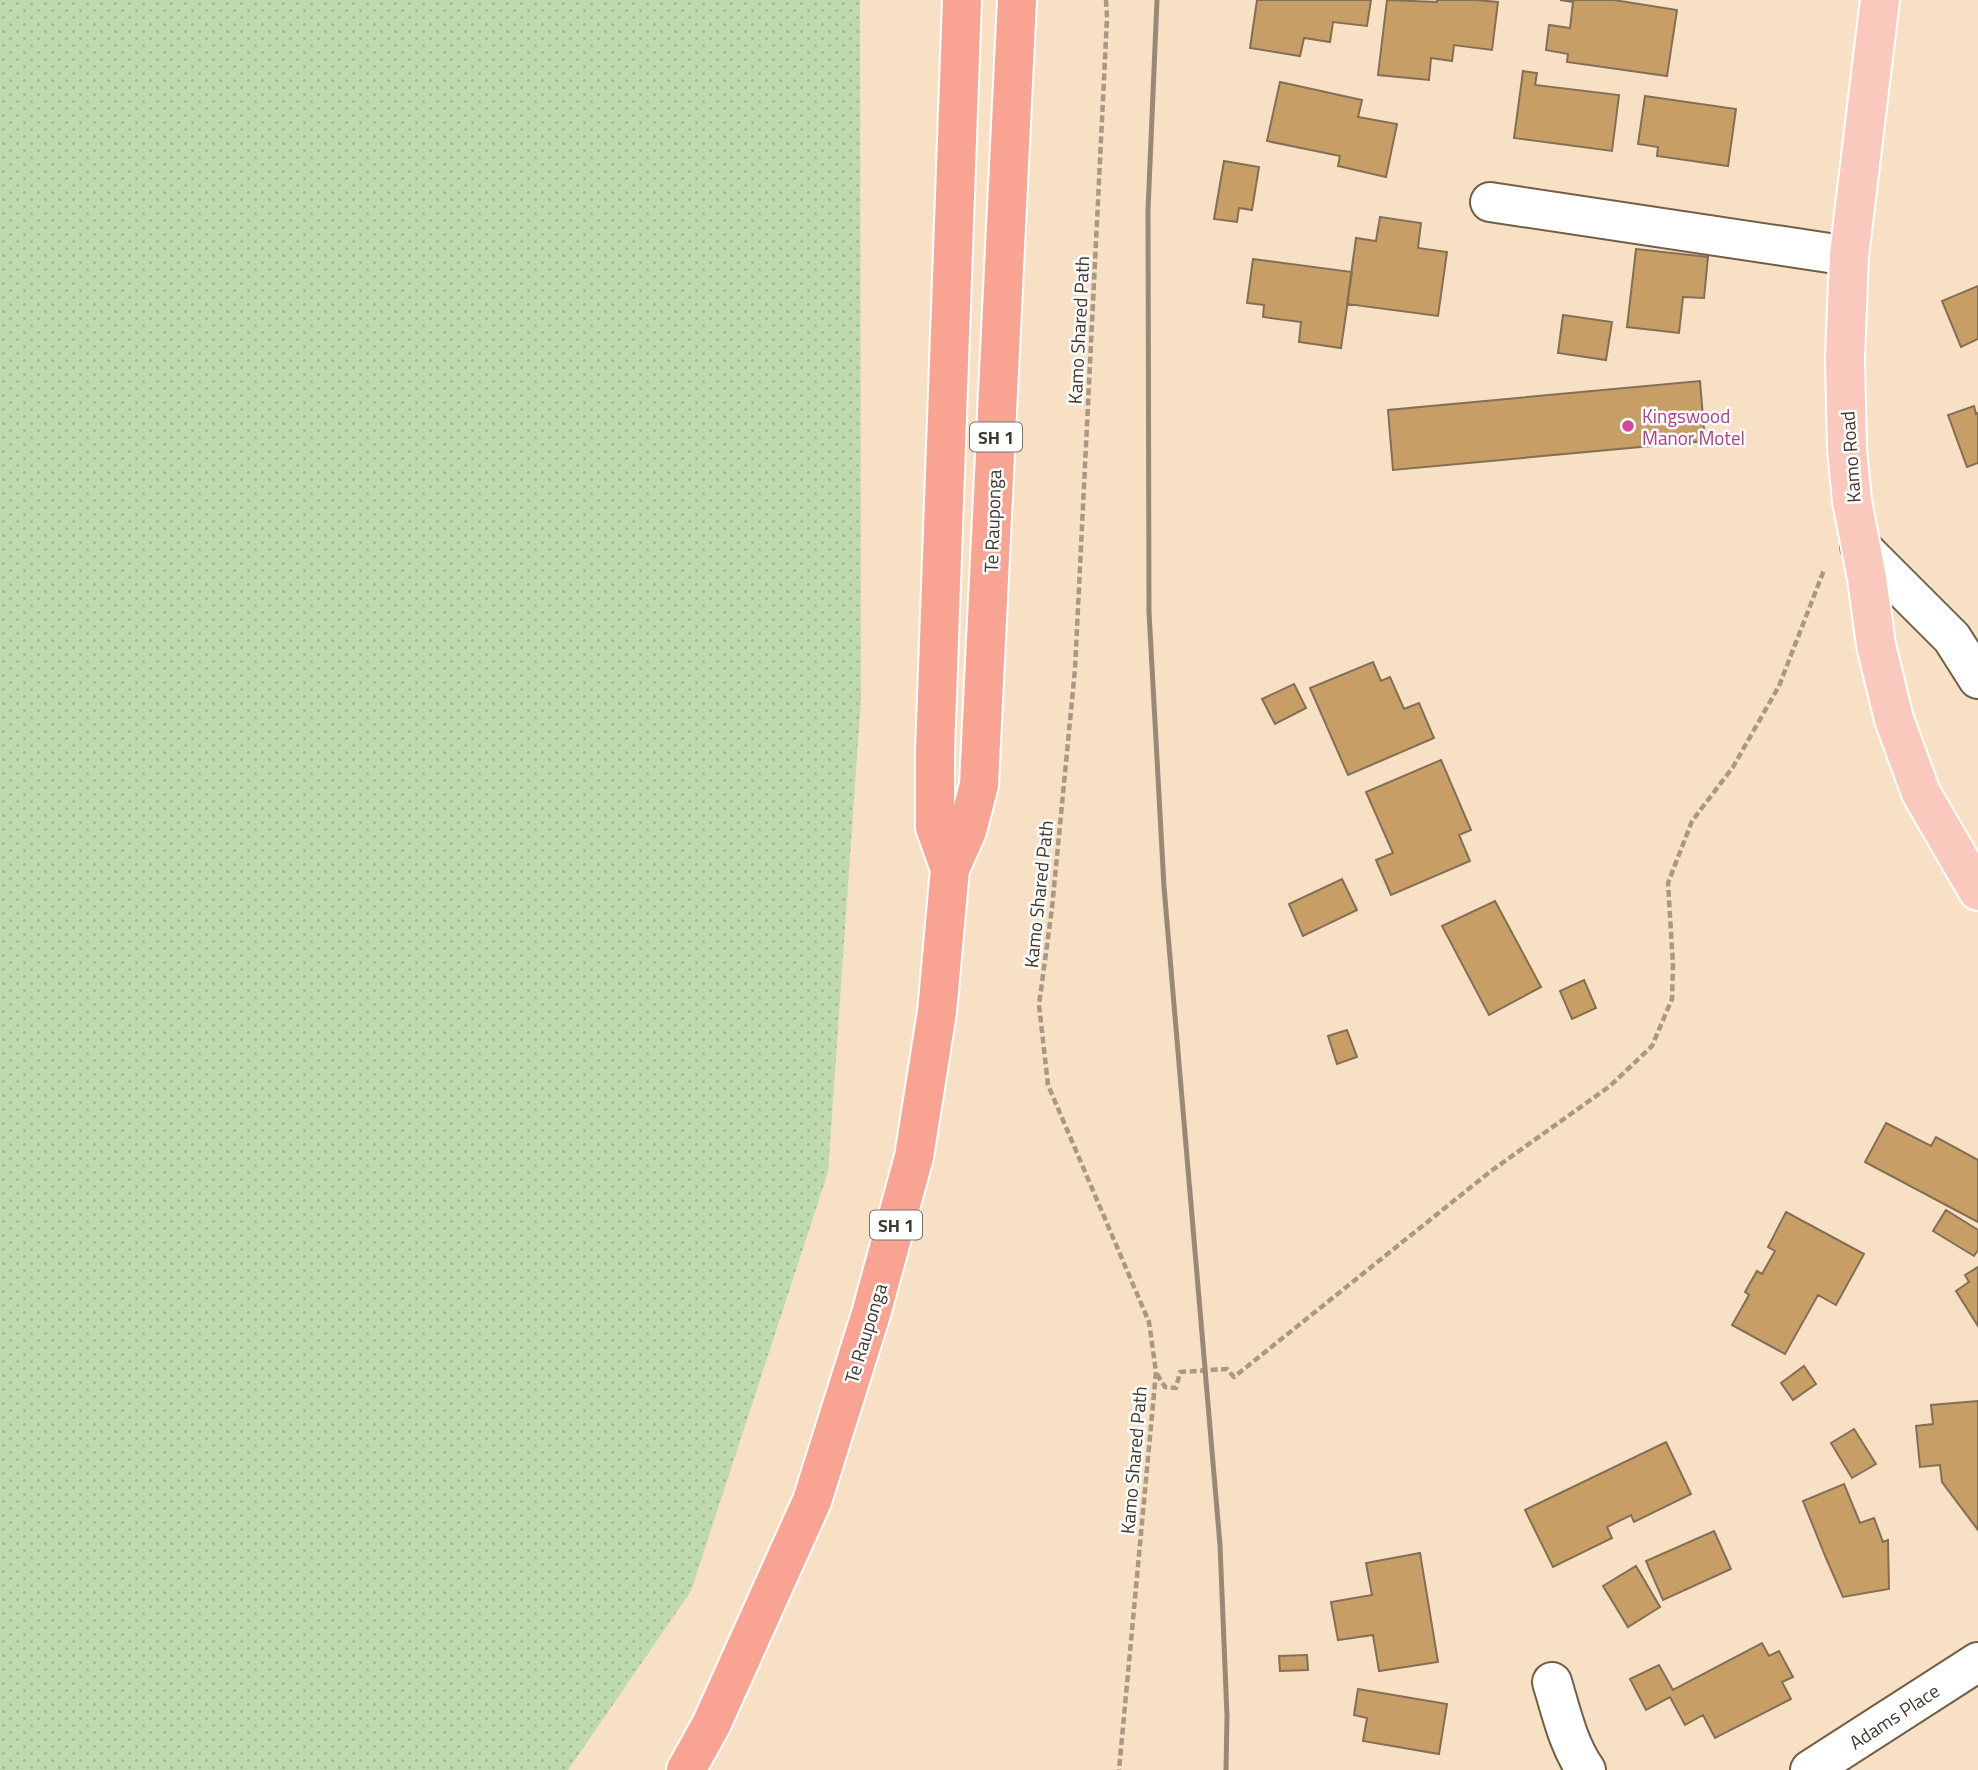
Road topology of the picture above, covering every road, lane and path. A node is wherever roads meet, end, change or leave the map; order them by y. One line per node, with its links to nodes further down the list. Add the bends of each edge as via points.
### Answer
1 (962, 0): 9 (highway, Te Rauponga / SH 1, via 935,752 935,827)
2 (1017, 0): 9 (highway, Te Rauponga / SH 1, via 979,785 967,831)
3 (1106, 0): 11 (path, Kamo Shared Path, via 1075,669 1039,1004 1048,1086 1149,1322)
4 (1880, 0): 6 (main road, Kamo Road)
5 (1490, 202): 6 (street)
6 (1849, 256): 7 (main road, Kamo Road, via 1845,358 1852,501)
7 (1844, 554): 8 (street, via 1952,638); 10 (main road, Kamo Road, via 1867,578 1876,645 1894,719 1921,793); 11 (path, via 1733,767 1692,821 1668,883 1672,999 1652,1046 1610,1086 1491,1171 1234,1377 1227,1369 1180,1372 1176,1388 1165,1387)
8 (1978, 679)
9 (950, 869): 14 (highway, Te Rauponga / SH 1, via 937,1012 915,1157 872,1314 812,1500 716,1714)
10 (1978, 891)
11 (1156, 1372): 15 (path, Kamo Shared Path)
12 (1978, 1662): 17 (street, Adams Place)
13 (1552, 1682): 16 (street, via 1564,1724)
14 (686, 1770)
15 (1119, 1770)
16 (1586, 1770)
17 (1810, 1770)

